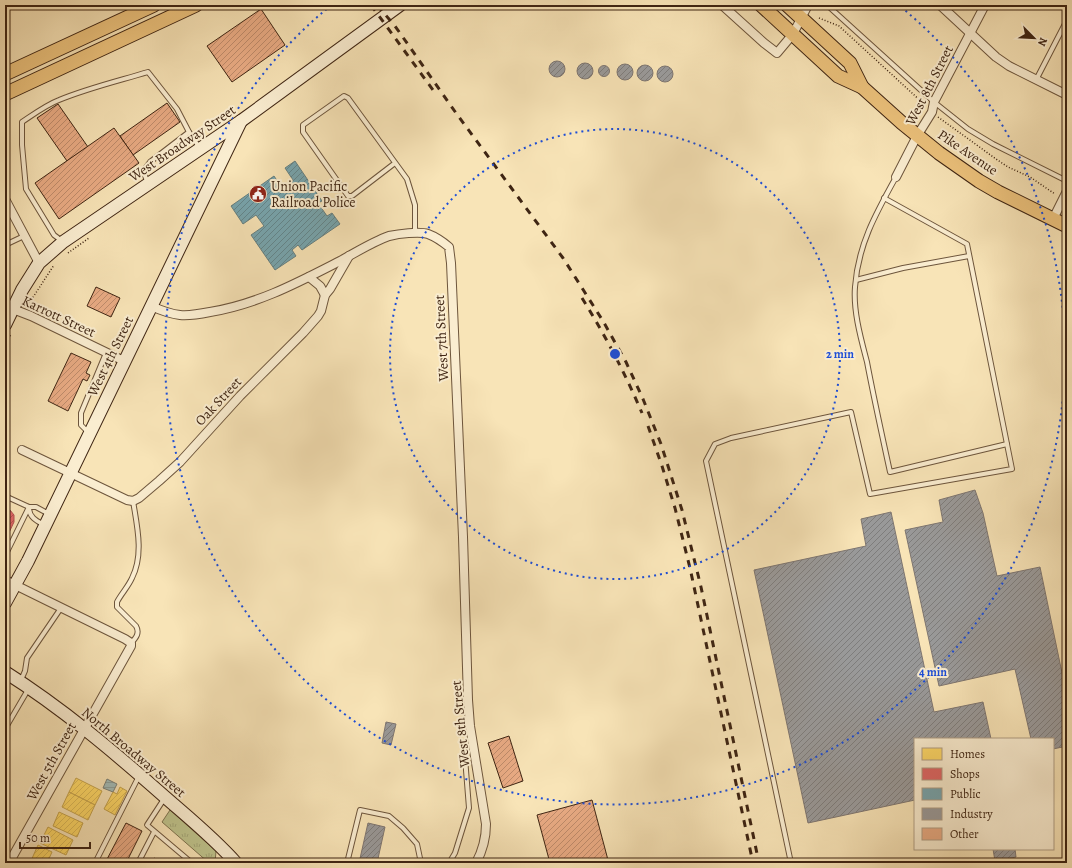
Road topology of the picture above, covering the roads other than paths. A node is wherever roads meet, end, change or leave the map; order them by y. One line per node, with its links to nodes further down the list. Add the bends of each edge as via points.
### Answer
1 (154, 5): 15 (main road)
2 (196, 5): 18 (main road)
3 (400, 5): 21 (main road, West Broadway Street)
4 (722, 5): 14 (street, via 777,53)
5 (761, 5): 14 (main road, Pike Avenue)
6 (787, 5): 11 (main road, Pike Avenue)
7 (808, 5): 11 (street)
8 (827, 5): 20 (lane)
9 (940, 5): 13 (street)
10 (985, 5): 13 (street, West 8th Street)
11 (801, 18): 14 (street); 17 (main road, Pike Avenue, via 850,63)
12 (1067, 20): 16 (lane)
13 (970, 33): 16 (street, via 1008,66); 20 (street, West 8th Street)
14 (793, 34): 17 (main road, Pike Avenue, via 838,76)
15 (5, 74)
16 (1036, 80): 19 (street)
17 (862, 87): 23 (main road, Pike Avenue)
18 (5, 94)
19 (1067, 95)
20 (934, 102): 23 (street, West 8th Street, via 932,112); 27 (lane, via 980,137)
21 (241, 121): 24 (main road, West Broadway Street); 44 (main road, West 4th Street)
22 (189, 132): 24 (lane); 28 (lane, via 150,162 143,171); 36 (lane, via 177,109 148,72 58,100 22,122 26,189 54,235)
23 (917, 136): 26 (street, West 8th Street); 32 (main road, Pike Avenue, via 979,181)
24 (200, 149): 28 (main road, West Broadway Street)
25 (395, 163): 25 (lane, via 344,96 303,125 303,132 348,196 352,196); 34 (lane, via 406,179 415,205)
26 (896, 177): 30 (lane)
27 (1067, 181)
28 (148, 184): 36 (main road, West Broadway Street)
29 (1067, 191): 32 (street)
30 (884, 198): 39 (lane, via 967,244); 42 (lane, via 865,238)
31 (5, 199): 35 (street)
32 (1053, 219): 33 (main road, Pike Avenue)
33 (1067, 226)
34 (415, 233): 38 (street, West 7th Street, via 390,236); 58 (street, West 7th Street, via 429,235 449,247)
35 (25, 236): 37 (lane); 40 (street)
36 (63, 242): 40 (main road, West Broadway Street)
37 (5, 245)
38 (349, 256): 41 (street, West 7th Street); 43 (street, Oak Street)
39 (969, 256): 42 (lane); 50 (lane)
40 (38, 264): 45 (main road, West Broadway Street)
41 (309, 277): 43 (street); 44 (street, via 262,298 222,310 179,315)
42 (856, 280): 50 (lane, via 860,331 890,472)
43 (325, 294): 54 (street, Oak Street, via 318,316 303,333 240,396 180,462)
44 (151, 306): 48 (main road, West 4th Street)
45 (14, 309): 46 (main road, West Broadway Street); 47 (street, Karrott Street)
46 (8, 329)
47 (106, 353): 48 (street, Karrott Street); 49 (lane, via 81,413 81,425)
48 (124, 361): 49 (main road, West 4th Street)
49 (90, 434): 52 (main road, West 4th Street)
50 (1007, 444): 80 (lane, via 1012,469 870,494 851,412 731,438 715,444 706,461)
51 (22, 450): 52 (street)
52 (70, 474): 54 (street); 56 (main road, West 4th Street)
53 (5, 496): 55 (lane)
54 (134, 501): 62 (lane, via 139,554 132,579 117,602 117,607 138,629)
55 (29, 507): 56 (lane, via 36,507); 56 (lane, via 32,518); 57 (lane)
56 (48, 520): 59 (main road, West 4th Street)
57 (5, 556)
58 (464, 580): 79 (street, West 8th Street, via 470,726 486,824 484,844)
59 (10, 583): 60 (main road, West 4th Street); 61 (street)
60 (5, 603)
61 (61, 608): 62 (street); 64 (lane, via 28,658)
62 (131, 643): 66 (street, West 5th Street)
63 (5, 672): 64 (main road, North Broadway Street)
64 (25, 685): 65 (lane); 66 (main road, North Broadway Street)
65 (5, 728)
66 (84, 729): 68 (main road, North Broadway Street); 72 (street, West 5th Street)
67 (464, 745): 78 (lane, via 469,808 455,854)
68 (140, 775): 69 (main road, North Broadway Street); 73 (lane)
69 (165, 798): 70 (lane, via 147,826); 71 (main road, North Broadway Street, via 217,843)
70 (154, 832): 74 (lane); 75 (lane)
71 (232, 861)
72 (9, 863)
73 (95, 863)
74 (138, 863)
75 (192, 863)
76 (347, 863): 77 (lane, via 360,810 389,816 403,828 417,844)
77 (420, 863)
78 (449, 863)
79 (476, 863)
80 (791, 863)

